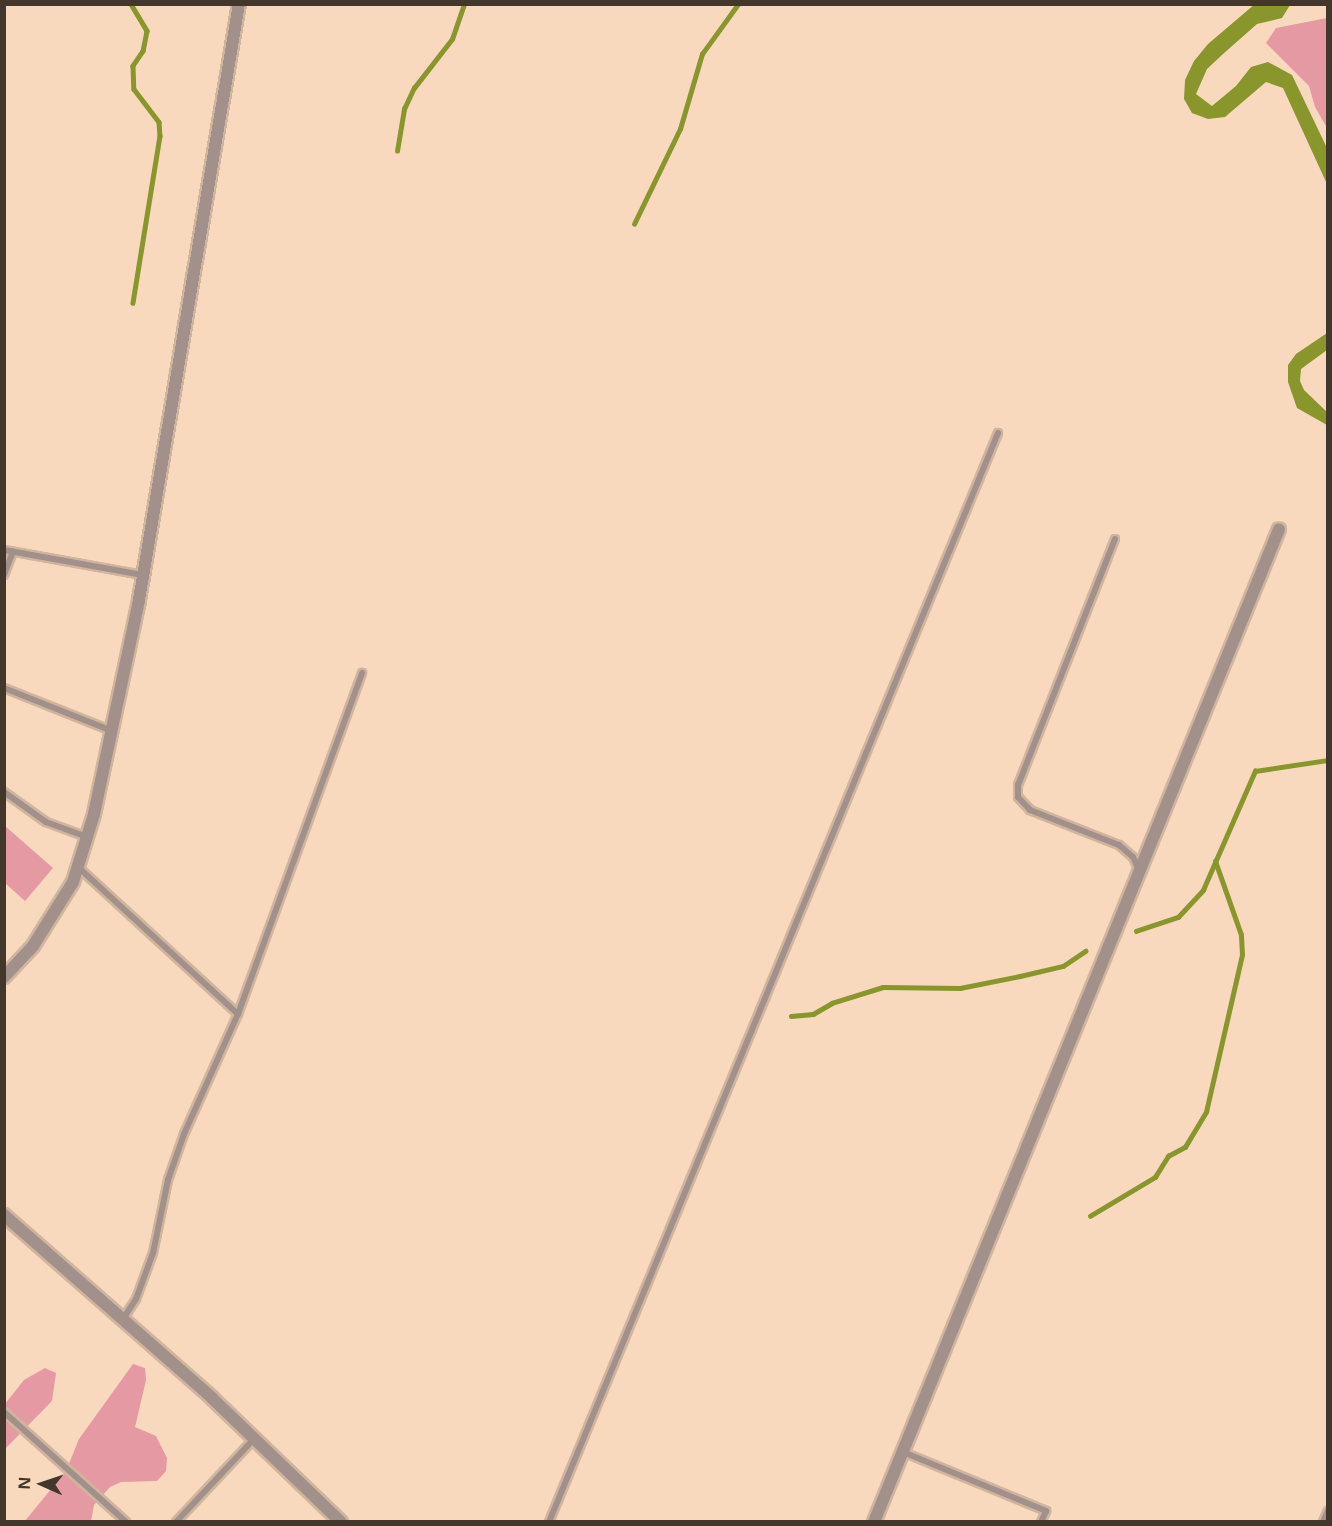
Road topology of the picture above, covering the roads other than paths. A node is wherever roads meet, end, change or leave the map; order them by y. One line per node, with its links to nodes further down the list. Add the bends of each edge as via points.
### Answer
1 (239, 4): 8 (street)
2 (998, 433): 27 (lane)
3 (1279, 529): 15 (street)
4 (1115, 539): 15 (lane, via 1018,791 1020,802 1030,810 1125,848)
5 (4, 550): 6 (lane)
6 (13, 552): 7 (lane); 8 (lane)
7 (4, 575)
8 (144, 576): 11 (street)
9 (362, 673): 17 (lane)
10 (4, 688): 11 (lane)
11 (112, 731): 13 (street)
12 (4, 792): 13 (lane, via 45,822)
13 (87, 837): 14 (street)
14 (78, 867): 16 (street, via 73,882 33,946); 17 (lane)
15 (1139, 872): 22 (street)
16 (5, 976)
17 (238, 1014): 19 (lane, via 184,1134 168,1180 153,1253 136,1299)
18 (4, 1215): 19 (street)
19 (123, 1319): 21 (street)
20 (4, 1412): 24 (lane)
21 (254, 1438): 25 (lane); 26 (street)
22 (903, 1452): 28 (street); 29 (lane, via 1046,1510)
23 (1328, 1511): 30 (lane)
24 (126, 1521)
25 (176, 1521)
26 (341, 1521)
27 (549, 1521)
28 (874, 1521)
29 (1041, 1521)
30 (1323, 1521)

